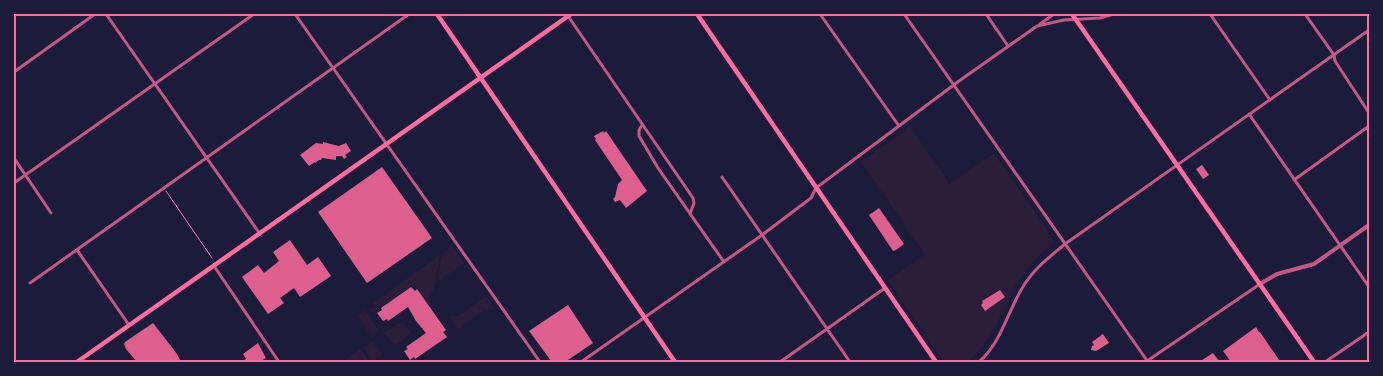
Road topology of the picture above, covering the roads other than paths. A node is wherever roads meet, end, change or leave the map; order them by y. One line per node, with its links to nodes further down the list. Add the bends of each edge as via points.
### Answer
1 (95, 14): 23 (street)
2 (106, 14): 25 (street)
3 (254, 14): 25 (street)
4 (295, 14): 22 (street)
5 (410, 14): 22 (street)
6 (437, 14): 24 (main road)
7 (697, 14): 41 (main road)
8 (820, 14): 31 (street)
9 (904, 14): 26 (street)
10 (986, 14): 20 (street)
11 (1054, 14): 18 (street)
12 (1072, 14): 17 (main road)
13 (1114, 14): 17 (street)
14 (1210, 14): 27 (street)
15 (1305, 14): 21 (street)
16 (569, 15): 24 (main road); 30 (street)
17 (1076, 20): 18 (street); 36 (main road)
18 (1037, 26): 20 (street)
19 (1369, 30): 21 (street)
20 (1008, 46): 26 (street)
21 (1334, 55): 27 (street); 28 (street, via 1334,61)
22 (332, 68): 33 (street); 35 (street)
23 (14, 72)
24 (481, 78): 33 (main road); 56 (main road)
25 (154, 85): 35 (street); 37 (street)
26 (954, 86): 31 (street); 47 (street)
27 (1270, 100): 29 (street)
28 (1369, 113)
29 (1249, 114): 36 (street); 39 (street)
30 (642, 125): 43 (street, via 639,136); 43 (street, via 693,198)
31 (899, 126): 41 (street)
32 (1369, 126): 39 (street)
33 (386, 145): 45 (main road); 62 (street)
34 (14, 158): 37 (street)
35 (206, 158): 45 (street); 49 (street)
36 (1176, 166): 47 (street); 53 (main road)
37 (25, 175): 40 (street); 42 (street)
38 (722, 177): 46 (street)
39 (1294, 180): 48 (street)
40 (14, 183)
41 (816, 188): 46 (street, via 811,198); 55 (main road)
42 (51, 214)
43 (690, 214): 50 (street)
44 (1369, 225): 48 (street)
45 (260, 234): 51 (main road)
46 (762, 235): 50 (street); 58 (street)
47 (1066, 244): 68 (street, via 1040,264 1025,283 988,355); 69 (street)
48 (1341, 246): 53 (street, via 1314,264 1277,274); 54 (street)
49 (77, 250): 52 (street); 57 (street)
50 (724, 262): 56 (street)
51 (214, 266): 57 (main road); 61 (street)
52 (30, 283)
53 (1260, 284): 69 (street); 70 (main road)
54 (1369, 287)
55 (886, 288): 58 (street); 67 (main road)
56 (644, 318): 63 (street); 64 (main road)
57 (129, 326): 60 (main road)
58 (827, 329): 65 (street); 66 (street)
59 (1369, 332): 71 (street)
60 (78, 362)
61 (279, 362)
62 (540, 362)
63 (581, 362)
64 (675, 362)
65 (780, 362)
66 (850, 362)
67 (936, 362)
68 (979, 362)
69 (1147, 362)
70 (1314, 362)
71 (1325, 362)

